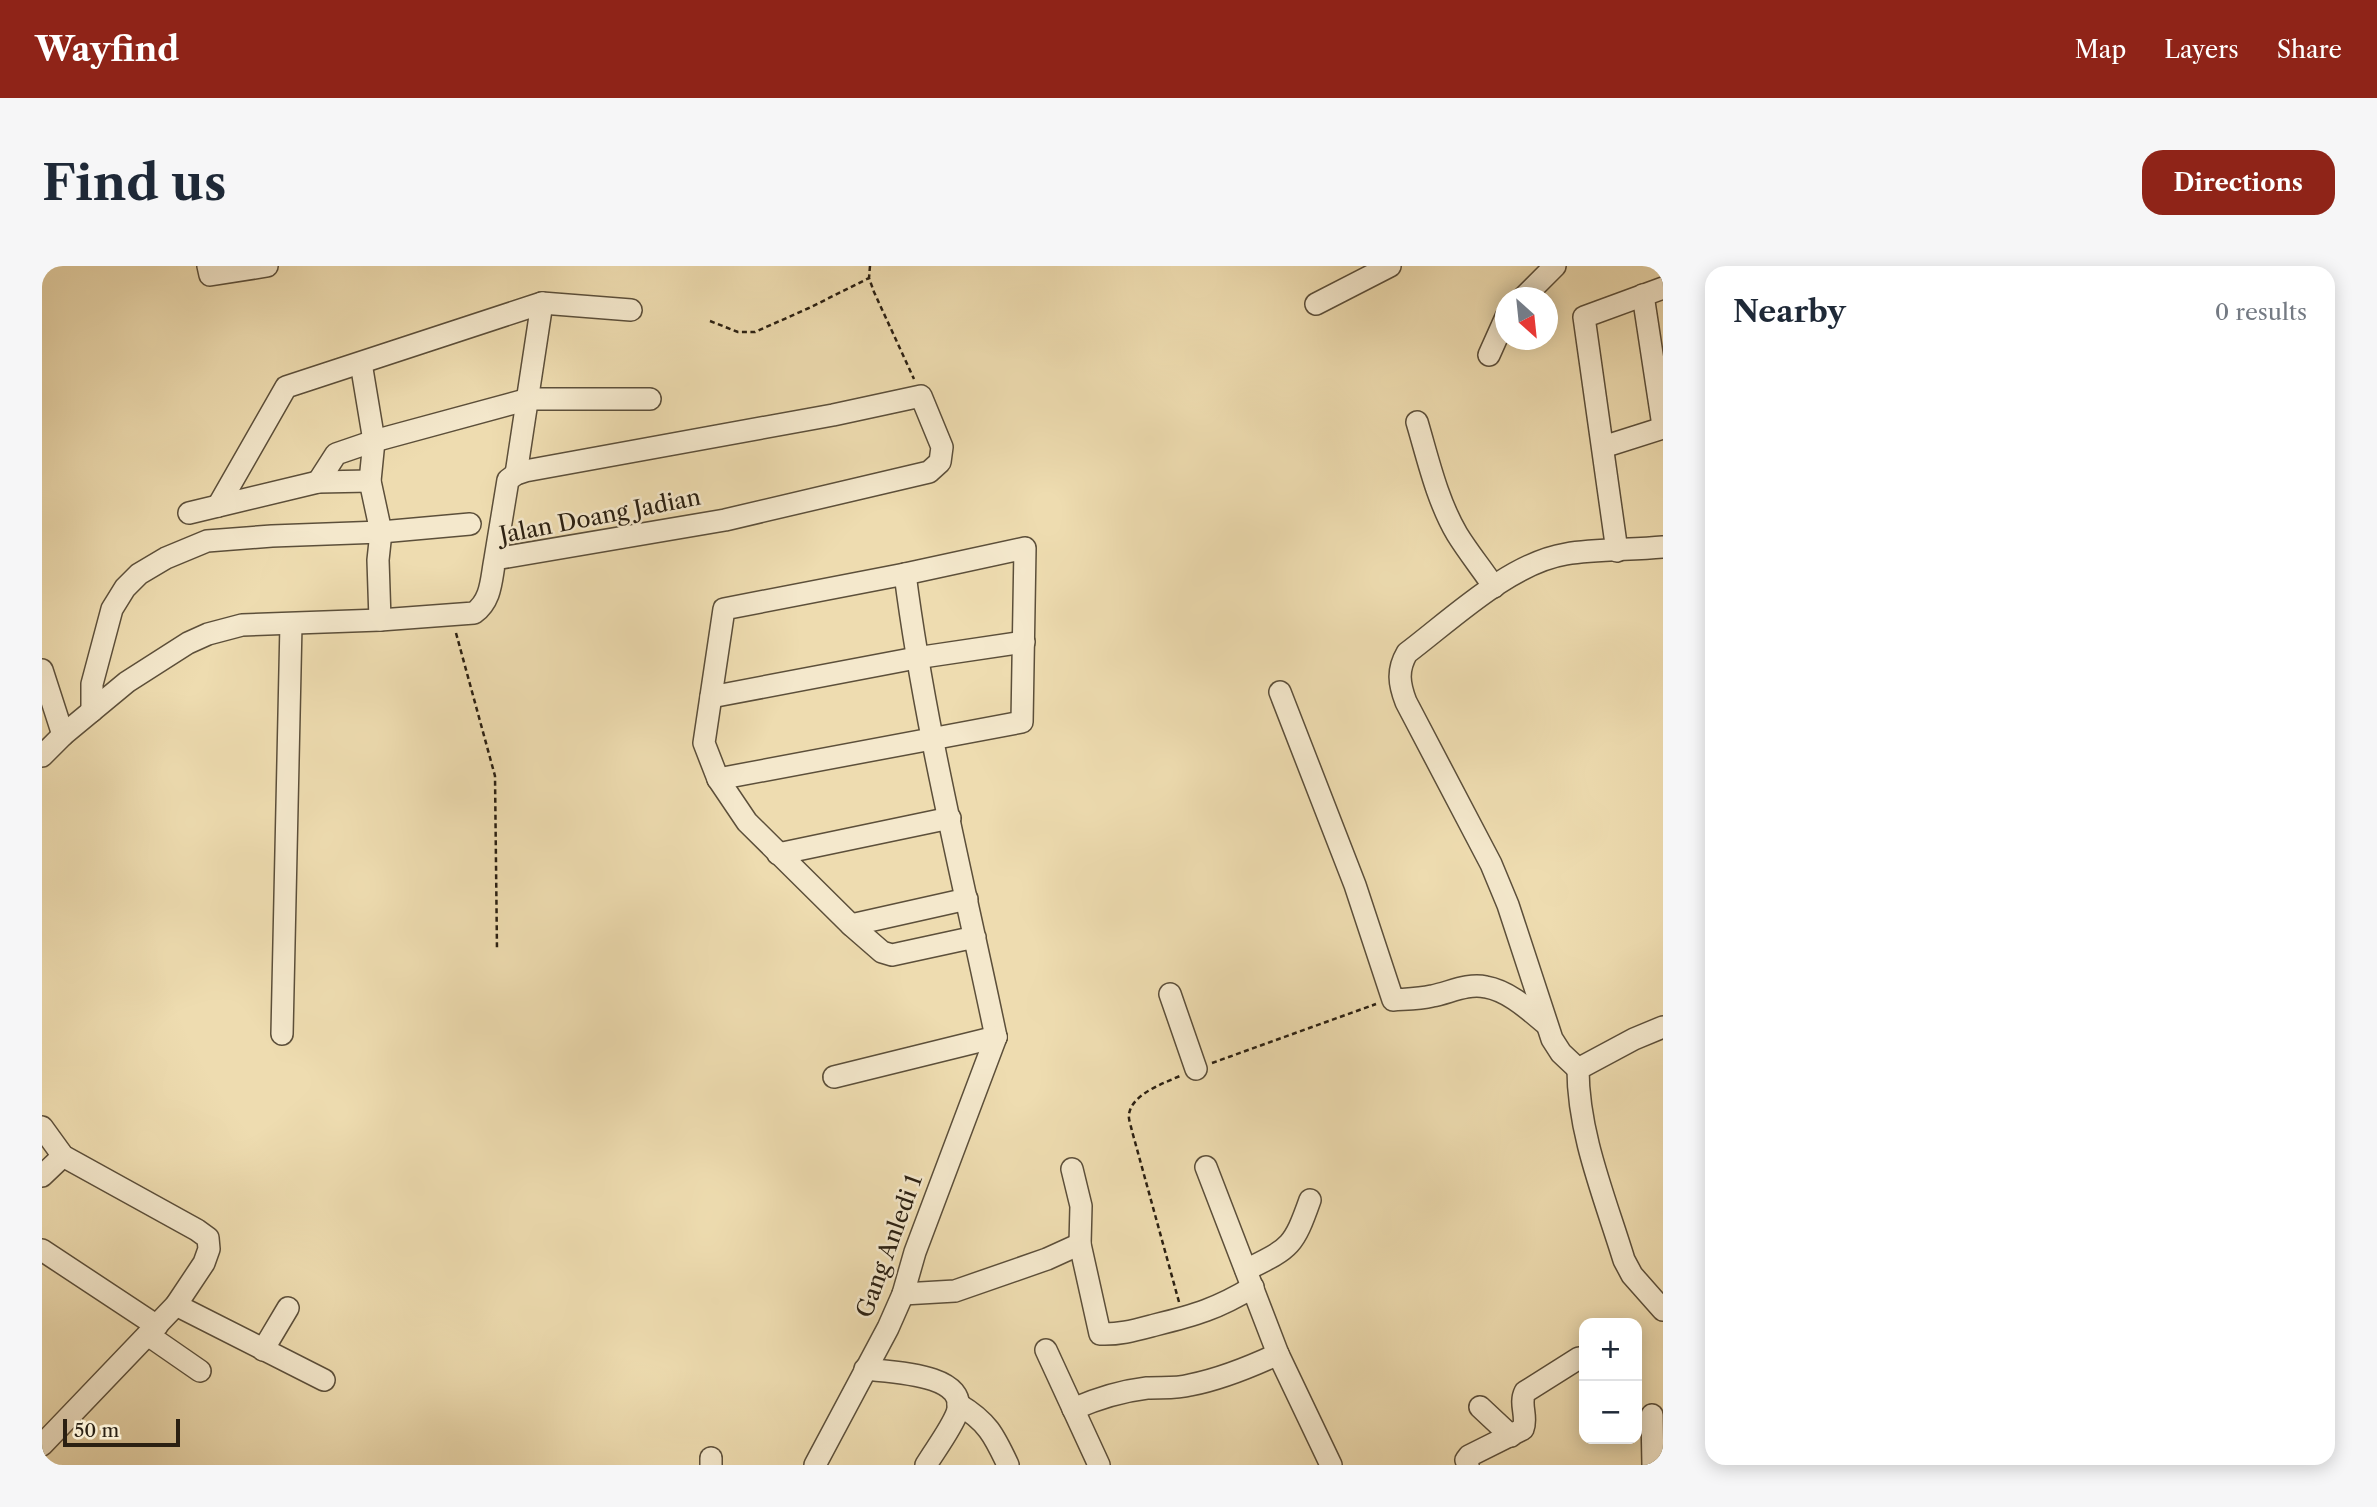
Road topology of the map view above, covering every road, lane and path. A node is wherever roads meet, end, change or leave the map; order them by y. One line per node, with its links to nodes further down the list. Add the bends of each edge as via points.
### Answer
1 (208, 266): 2 (street, via 210,275)
2 (267, 266)
3 (870, 266): 6 (path)
4 (1555, 266): 7 (street)
5 (1387, 267): 11 (street)
6 (869, 278): 13 (path, via 755,332 738,332); 17 (path)
7 (1534, 287)
8 (1663, 288): 9 (street)
9 (1643, 295): 21 (street); 23 (street, via 1584,317)
10 (542, 303): 12 (street); 16 (street); 18 (street)
11 (1316, 304)
12 (631, 310)
13 (710, 321)
14 (1495, 342): 15 (street)
15 (1489, 355)
16 (361, 363): 22 (street); 27 (street, via 286,387)
17 (921, 396): 24 (street); 33 (street, Jalan Doang Jadian, via 942,447 940,462 929,472 724,520)
18 (529, 399): 19 (street); 22 (street); 24 (street)
19 (650, 399)
20 (1418, 422): 35 (street, via 1451,523)
21 (1663, 427): 23 (street)
22 (374, 441): 25 (street); 26 (street, via 336,454)
23 (1603, 447): 32 (street)
24 (516, 474): 33 (street, via 505,489)
25 (370, 481): 26 (street); 30 (street)
26 (318, 482): 27 (street)
27 (218, 506): 28 (street)
28 (189, 513)
29 (470, 524): 30 (street)
30 (381, 532): 36 (street); 44 (street, via 207,541 139,574 111,610 92,684)
31 (1663, 547): 32 (street)
32 (1617, 551): 35 (street, via 1566,554 1537,562)
33 (495, 559): 36 (street, Jalan Doang Jadian, via 485,603 474,612)
34 (905, 573): 39 (street, via 1025,548); 40 (street); 43 (street, via 724,609)
35 (1494, 587): 57 (street, via 1407,653 1401,662 1400,685 1491,864)
36 (380, 620): 37 (street, Jalan Doang Jadian)
37 (291, 624): 44 (street, Jalan Doang Jadian, via 242,625 208,634 127,682); 59 (street)
38 (455, 629): 54 (path, via 495,776)
39 (1024, 642): 40 (street); 46 (street, via 1023,722)
40 (916, 658): 43 (street); 46 (street)
41 (42, 670): 45 (street)
42 (1280, 692): 56 (street, via 1355,885)
43 (711, 697): 48 (street, via 704,743)
44 (92, 711): 45 (street, Jalan Doang Jadian)
45 (63, 735): 47 (street, Jalan Doang Jadian)
46 (934, 739): 48 (street); 49 (street)
47 (42, 756)
48 (718, 779): 50 (street, via 747,822)
49 (950, 818): 50 (street); 51 (street)
50 (778, 855): 52 (street)
51 (967, 899): 52 (street); 53 (street)
52 (851, 925): 53 (street, via 892,955)
53 (975, 937): 60 (street)
54 (497, 950)
55 (1170, 994): 61 (street)
56 (1393, 1000): 57 (street, via 1485,986); 61 (path)
57 (1546, 1024): 62 (street, via 1561,1054)
58 (1663, 1027): 62 (street)
59 (282, 1034)
60 (996, 1037): 63 (street); 73 (street, Gang Anledi 1)
61 (1196, 1069): 77 (path, via 1149,1091 1129,1114)
62 (1578, 1069): 76 (street, via 1585,1132 1624,1260)
63 (834, 1077)
64 (42, 1126): 65 (street)
65 (63, 1156): 68 (street); 74 (street, via 208,1238 204,1263)
66 (1206, 1167): 72 (street)
67 (1072, 1169): 70 (street, via 1081,1206)
68 (42, 1175)
69 (1310, 1200): 72 (street, via 1295,1240)
70 (1080, 1244): 73 (street, via 955,1291); 77 (street, via 1100,1334 1117,1335)
71 (42, 1250): 78 (street)
72 (1249, 1279): 77 (street, via 1217,1307); 81 (street)
73 (903, 1294): 83 (street, Gang Anledi 1)
74 (176, 1305): 78 (street); 79 (street)
75 (288, 1308): 79 (street)
76 (1663, 1310)
77 (1183, 1318)
78 (152, 1331): 84 (street); 91 (street)
79 (263, 1350): 85 (street)
80 (1046, 1350): 88 (street)
81 (1278, 1354): 88 (street, via 1219,1378 1188,1386 1147,1388); 96 (street)
82 (1579, 1358): 90 (street, via 1525,1392 1524,1426)
83 (865, 1369): 86 (street, via 942,1383 952,1389); 92 (street, Gang Anledi 1)
84 (200, 1371)
85 (324, 1380)
86 (958, 1404): 93 (street); 94 (street, via 983,1420)
87 (1480, 1407): 90 (street)
88 (1073, 1409): 95 (street)
89 (1652, 1415): 98 (street)
90 (1511, 1436): 97 (street, via 1469,1456)
91 (42, 1445)
92 (814, 1465)
93 (926, 1465)
94 (1008, 1465)
95 (1099, 1465)
96 (1331, 1465)
97 (1468, 1465)
98 (1653, 1465)

